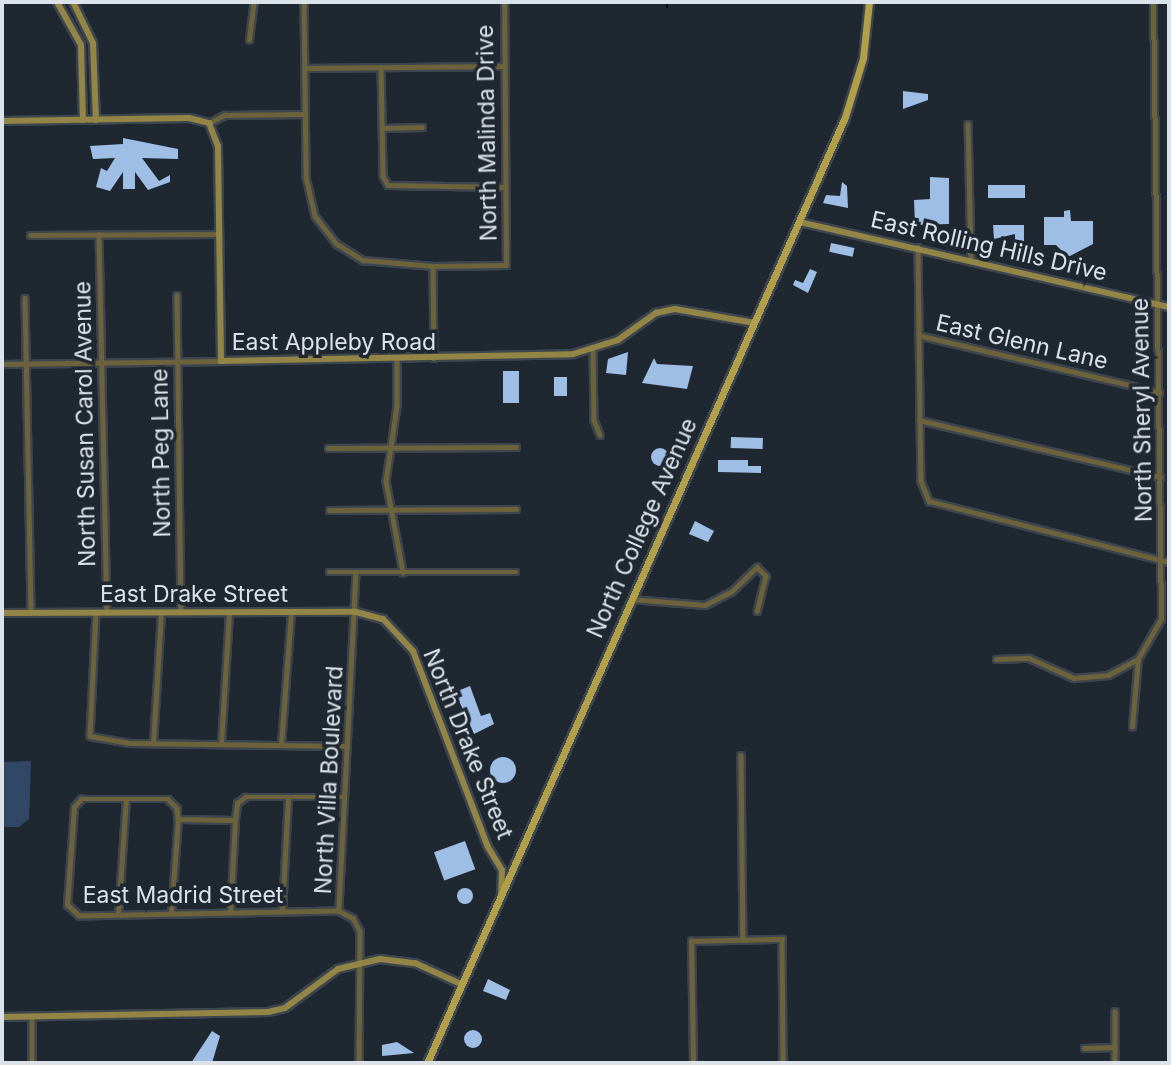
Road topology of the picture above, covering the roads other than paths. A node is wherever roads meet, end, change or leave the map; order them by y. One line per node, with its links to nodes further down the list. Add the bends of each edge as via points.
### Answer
1 (57, 2): 13 (street, via 81,45)
2 (73, 2): 14 (street, via 93,43)
3 (254, 2): 8 (street)
4 (304, 2): 11 (street)
5 (503, 2): 9 (street, North Malinda Drive)
6 (869, 2): 21 (main road, North College Avenue, via 857,82)
7 (1153, 2): 30 (street, North Sheryl Avenue)
8 (249, 40)
9 (504, 66): 10 (street); 20 (street, North Malinda Drive)
10 (381, 67): 11 (street); 19 (street)
11 (305, 68): 12 (street)
12 (305, 114): 16 (street, via 225,116); 27 (street, via 308,195 328,235 372,263)
13 (83, 120): 14 (street); 15 (street)
14 (96, 120): 16 (street, via 189,118)
15 (2, 121)
16 (209, 123): 23 (street, East Appleby Road, via 218,146)
17 (968, 124): 26 (street)
18 (422, 127): 19 (street)
19 (382, 128): 20 (street, via 388,185)
20 (505, 187): 27 (street, North Malinda Drive, via 506,265)
21 (800, 222): 25 (street, East Rolling Hills Drive); 32 (main road, North College Avenue)
22 (99, 234): 23 (street); 24 (street); 38 (street, North Susan Carol Avenue)
23 (219, 234): 37 (street, East Appleby Road)
24 (30, 235)
25 (919, 247): 26 (street, East Rolling Hills Drive); 33 (street)
26 (971, 259): 30 (street, East Rolling Hills Drive)
27 (433, 266): 36 (street)
28 (177, 295): 39 (street, North Peg Lane)
29 (25, 298): 41 (street)
30 (1157, 304): 31 (street, East Rolling Hills Drive); 42 (street, North Sheryl Avenue)
31 (1169, 307)
32 (755, 323): 34 (street, East Appleby Road, via 668,310); 58 (main road, North College Avenue)
33 (918, 335): 42 (street, East Glenn Lane); 43 (street)
34 (593, 351): 36 (street, East Appleby Road); 44 (street, via 594,421)
35 (397, 359): 36 (street, East Appleby Road); 37 (street, East Appleby Road); 47 (street)
36 (434, 359)
37 (221, 361): 39 (street)
38 (102, 362): 39 (street); 41 (street); 62 (street, North Susan Carol Avenue)
39 (177, 362): 64 (street, North Peg Lane)
40 (2, 363): 41 (street)
41 (26, 363): 68 (street)
42 (1159, 393): 48 (street, North Sheryl Avenue)
43 (919, 420): 48 (street); 52 (street, via 921,485 934,505)
44 (600, 435)
45 (516, 447): 47 (street)
46 (328, 448): 47 (street)
47 (390, 448): 51 (street, via 386,473)
48 (1160, 477): 52 (street, North Sheryl Avenue)
49 (516, 509): 51 (street)
50 (329, 510): 51 (street)
51 (391, 510): 56 (street)
52 (1162, 562): 53 (street); 70 (street, North Sheryl Avenue, via 1161,619)
53 (1169, 562)
54 (329, 572): 55 (street)
55 (356, 572): 56 (street); 66 (street, North Villa Boulevard)
56 (404, 572): 57 (street)
57 (516, 572)
58 (630, 599): 60 (street, via 705,605 731,592 757,567 766,576); 83 (main road, North College Avenue)
59 (291, 611): 65 (street, East Drake Street); 66 (street, East Drake Street); 74 (street)
60 (757, 611)
61 (96, 612): 62 (street, East Drake Street); 68 (street, East Drake Street); 72 (street, via 90,736)
62 (107, 612): 63 (street, East Drake Street)
63 (161, 612): 64 (street, East Drake Street); 72 (street)
64 (181, 612): 65 (street, East Drake Street)
65 (229, 612): 73 (street)
66 (356, 612): 75 (street, North Villa Boulevard); 82 (street, North Drake Street, via 390,623 410,644)
67 (2, 613): 68 (street, East Drake Street)
68 (31, 613)
69 (996, 659): 70 (street, via 1029,658 1086,679 1119,672)
70 (1138, 659): 71 (street)
71 (1132, 727)
72 (153, 744): 73 (street)
73 (221, 744): 74 (street)
74 (281, 745): 75 (street)
75 (347, 746): 78 (street, North Villa Boulevard)
76 (741, 755): 90 (street)
77 (288, 797): 78 (street); 81 (street, via 245,797 237,803); 86 (street)
78 (344, 797): 85 (street, North Villa Boulevard)
79 (126, 799): 80 (street, via 172,801); 89 (street); 89 (street, East Madrid Street, via 78,801 71,913)
80 (178, 819): 81 (street); 88 (street)
81 (235, 820): 87 (street)
82 (493, 855): 83 (street, North Drake Street); 84 (street, via 502,870)
83 (514, 866): 84 (main road, North College Avenue)
84 (501, 896): 92 (main road, North College Avenue)
85 (339, 911): 86 (street, East Madrid Street); 91 (street, North Villa Boulevard, via 359,926)
86 (282, 912): 87 (street, East Madrid Street)
87 (230, 913): 88 (street, East Madrid Street)
88 (171, 914): 89 (street, East Madrid Street)
89 (118, 915)
90 (743, 940): 101 (street, via 691,941); 102 (street, via 782,940)
91 (361, 962): 92 (street, via 406,961); 94 (street, via 338,969 285,1008 268,1012); 99 (street, North Villa Boulevard)
92 (461, 984): 100 (main road, North College Avenue)
93 (1115, 1011): 96 (street)
94 (32, 1016): 95 (street); 98 (street)
95 (2, 1017)
96 (1115, 1047): 97 (street); 103 (street)
97 (1084, 1048)
98 (32, 1063)
99 (359, 1063)
100 (427, 1063)
101 (693, 1063)
102 (783, 1063)
103 (1115, 1063)

